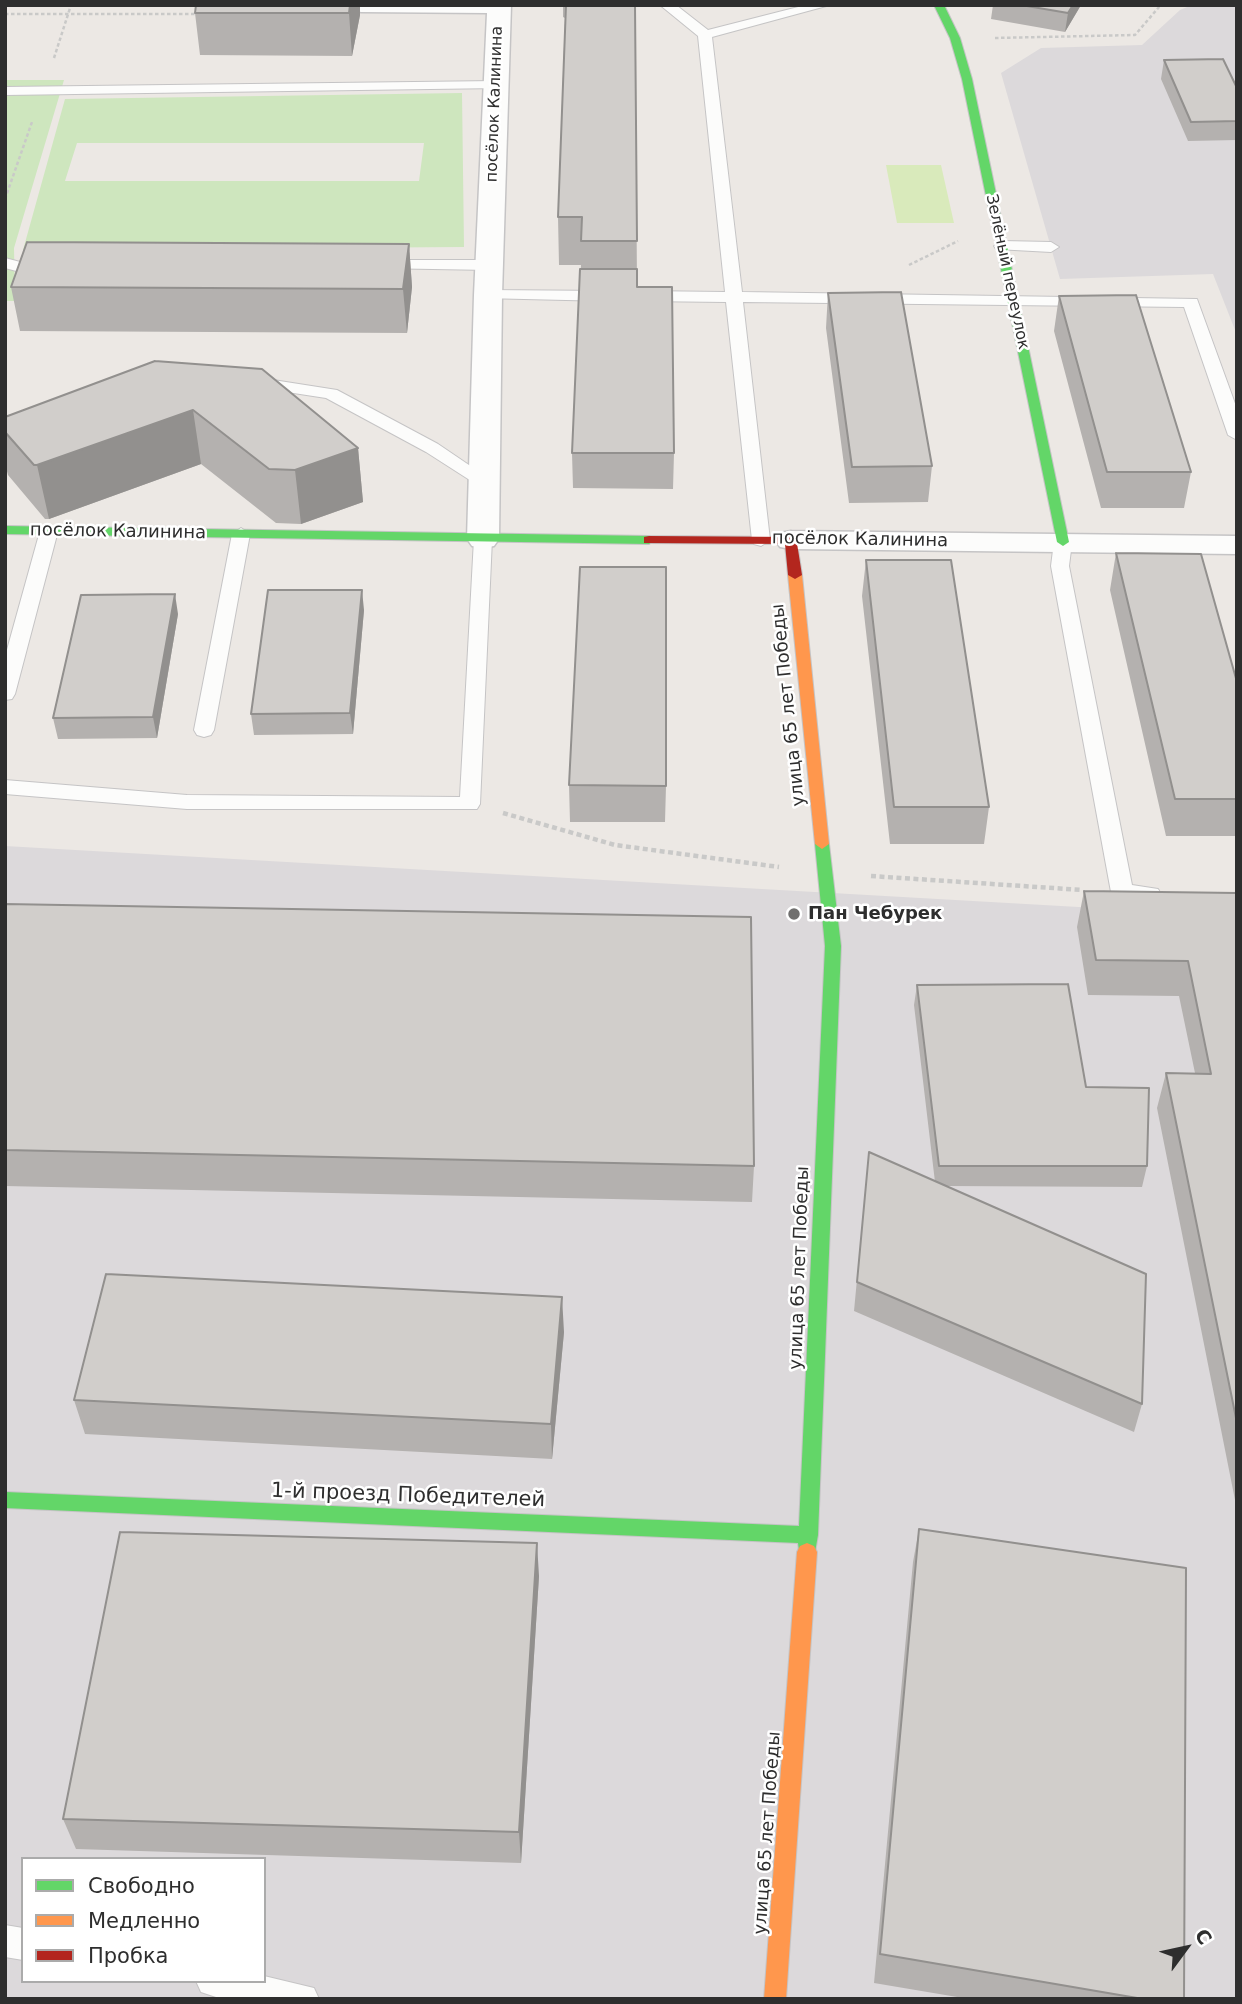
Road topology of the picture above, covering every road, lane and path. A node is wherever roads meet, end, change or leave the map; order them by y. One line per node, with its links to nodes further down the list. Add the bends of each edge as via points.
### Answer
1 (361, 5): 6 (street)
2 (667, 5): 9 (lane)
3 (823, 5): 9 (lane)
4 (939, 5): 10 (street, Зелёный переулок)
5 (1164, 5): 10 (path, via 1135,35)
6 (500, 6): 11 (street, посёлок Калинина)
7 (5, 14): 8 (path)
8 (207, 14)
9 (705, 35): 21 (lane)
10 (955, 38): 13 (street, Зелёный переулок)
11 (496, 85): 12 (lane); 18 (street, посёлок Калинина)
12 (5, 91)
13 (997, 222): 14 (street, Зелёный переулок); 22 (path)
14 (1002, 246): 15 (lane); 23 (street, Зелёный переулок)
15 (1051, 247)
16 (5, 263): 19 (lane, via 24,268)
17 (366, 265): 18 (lane)
18 (489, 265): 20 (street, посёлок Калинина)
19 (65, 267)
20 (488, 295): 21 (lane); 26 (street, посёлок Калинина)
21 (734, 297): 22 (lane); 31 (lane)
22 (842, 298): 23 (lane)
23 (1012, 300): 25 (lane, via 1191,302); 32 (street, Зелёный переулок)
24 (239, 379): 26 (lane, via 331,394 432,447)
25 (1237, 435)
26 (485, 482): 30 (street, посёлок Калинина)
27 (5, 530): 28 (street, посёлок Калинина)
28 (49, 531): 29 (street, посёлок Калинина); 34 (lane)
29 (241, 534): 30 (street, посёлок Калинина); 35 (lane)
30 (483, 539): 31 (street, посёлок Калинина); 37 (lane)
31 (776, 540): 32 (street, посёлок Калинина); 38 (street, улица 65 лет Победы)
32 (1063, 542): 33 (street, посёлок Калинина); 39 (lane, via 1060,566)
33 (1237, 545)
34 (5, 694)
35 (204, 730)
36 (5, 787): 37 (lane, via 187,802)
37 (470, 804): 38 (path, via 615,845)
38 (825, 873): 39 (path); 42 (street, улица 65 лет Победы, via 833,946)
39 (1122, 892): 40 (lane)
40 (1173, 896)
41 (5, 1500): 42 (street, 1-й проезд Победителей)
42 (808, 1535): 45 (street, улица 65 лет Победы)
43 (222, 1983): 44 (lane)
44 (303, 1999)
45 (775, 1999)

